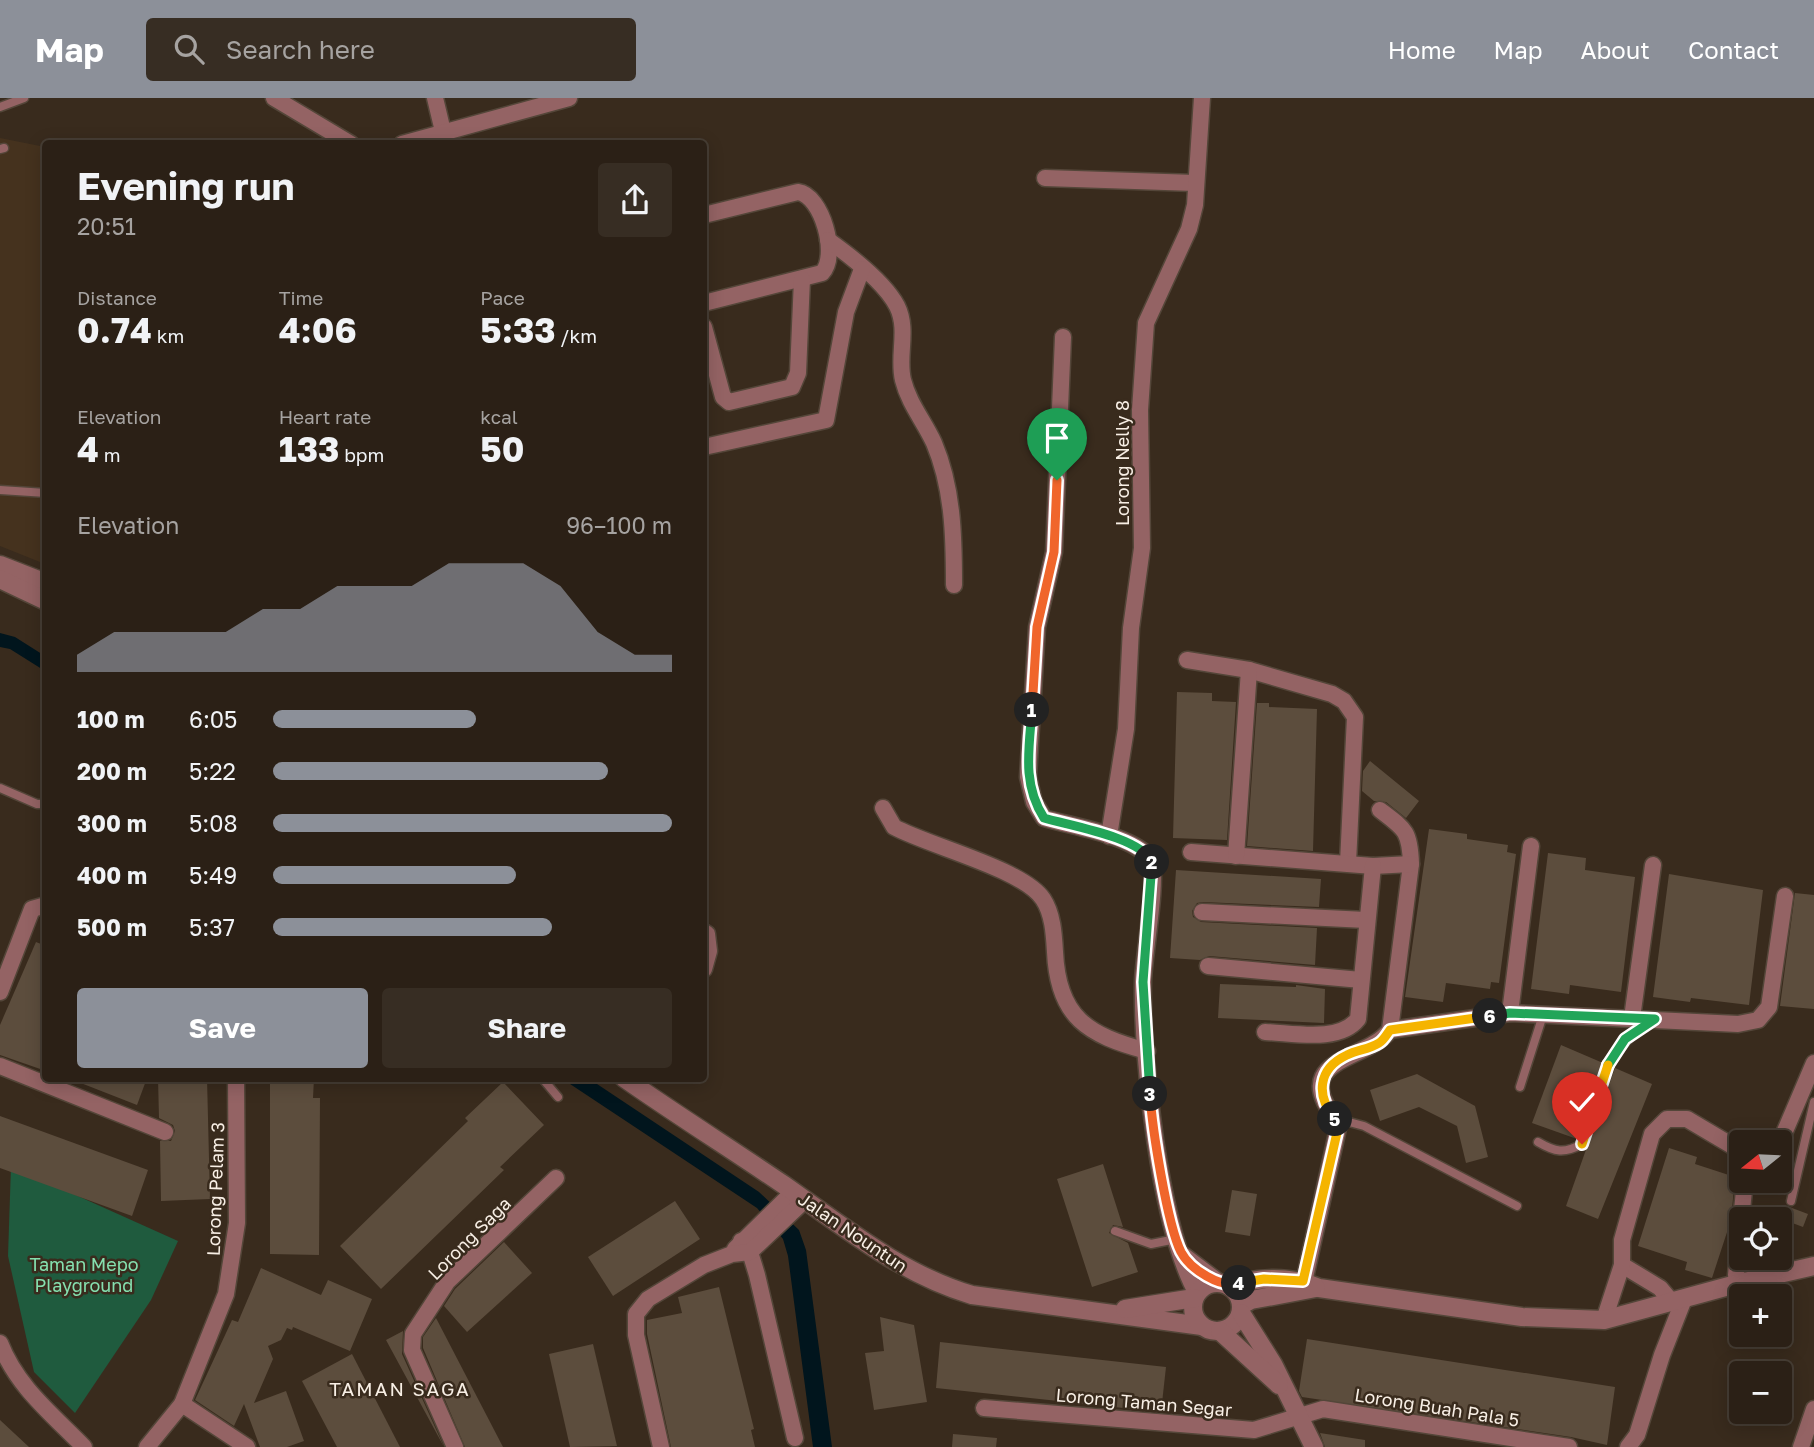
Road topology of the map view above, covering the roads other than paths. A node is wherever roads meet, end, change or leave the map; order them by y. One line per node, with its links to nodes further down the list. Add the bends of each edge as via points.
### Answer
1 (24, 98): 6 (lane)
2 (274, 98): 8 (street)
3 (435, 98): 7 (street)
4 (569, 98): 7 (street)
5 (1202, 98): 10 (street, Lorong Nelly 8)
6 (0, 107)
7 (444, 138)
8 (344, 140)
9 (1045, 178): 10 (street)
10 (1195, 183): 32 (street, Lorong Nelly 8, via 1189,229 1146,323 1140,410 1142,548 1131,628 1126,729)
11 (707, 214): 12 (street, via 807,193)
12 (828, 240): 13 (street); 14 (street, via 827,267)
13 (862, 268): 18 (street, via 846,313 826,420); 24 (street, via 897,305 903,321 902,378 933,441 955,526)
14 (802, 279): 15 (street); 17 (street, via 798,373 792,387 729,402 723,397)
15 (707, 302)
16 (1063, 337): 32 (street, via 1054,552 1037,627 1027,777 1044,818)
17 (707, 338)
18 (707, 446)
19 (0, 490): 20 (lane)
20 (42, 493)
21 (4, 571): 22 (lane, via 31,569); 23 (street); 25 (street)
22 (42, 573)
23 (42, 582)
24 (954, 585)
25 (37, 592)
26 (1187, 660): 27 (street)
27 (1249, 670): 35 (street); 36 (street, via 1332,694 1355,717)
28 (0, 788): 29 (lane)
29 (42, 804)
30 (883, 808): 53 (street, via 894,827 1013,877 1043,899 1053,929 1061,993 1070,1009 1101,1037)
31 (1380, 810): 37 (street, via 1405,830)
32 (1109, 836): 53 (street, via 1145,851 1153,865 1143,982)
33 (1531, 846): 47 (street)
34 (1191, 852): 35 (street)
35 (1236, 856): 36 (street)
36 (1348, 863): 39 (street)
37 (1411, 864): 39 (street); 51 (street)
38 (1653, 865): 49 (street)
39 (1373, 866): 43 (street)
40 (1785, 896): 50 (street, via 1769,1007 1758,1020 1738,1024)
41 (42, 906): 46 (street, via 32,909)
42 (1202, 912): 43 (street)
43 (1366, 920): 45 (street)
44 (1208, 966): 45 (street)
45 (1361, 980): 52 (street, via 1358,1019 1351,1028 1338,1033)
46 (0, 992)
47 (1510, 1013): 48 (street); 51 (street)
48 (1542, 1015): 49 (street); 59 (lane)
49 (1632, 1018): 50 (street)
50 (1655, 1019): 65 (lane, via 1625,1039 1610,1059 1582,1144 1567,1152)
51 (1390, 1030): 62 (street, via 1381,1043 1345,1055 1324,1077 1324,1106)
52 (1265, 1032)
53 (1147, 1051): 72 (street, via 1150,1101)
54 (1814, 1063): 63 (street)
55 (0, 1066): 64 (street)
56 (236, 1082): 90 (street, Lorong Pelam 3, via 235,1249 226,1294)
57 (545, 1082): 60 (lane)
58 (630, 1082): 68 (street, Jalan Nountun)
59 (1520, 1087)
60 (558, 1097)
61 (1814, 1102): 69 (lane)
62 (1339, 1124): 70 (lane, via 1364,1126); 80 (street)
63 (1785, 1130)
64 (165, 1132)
65 (1538, 1142)
66 (1729, 1144): 75 (street, via 1687,1119 1667,1119 1652,1134 1622,1240)
67 (556, 1178): 98 (street, Lorong Saga, via 447,1282 413,1334 412,1350)
68 (799, 1196): 73 (street); 84 (street, Jalan Nountun, via 909,1270 940,1285 972,1295)
69 (1791, 1202)
70 (1517, 1206)
71 (1115, 1231): 72 (lane, via 1151,1244)
72 (1177, 1238): 74 (street)
73 (741, 1249): 94 (street, via 783,1380); 99 (street, via 648,1299 636,1314 636,1335)
74 (1182, 1254): 79 (street); 81 (street)
75 (1622, 1265): 82 (street); 85 (street)
76 (1814, 1266): 78 (street)
77 (1736, 1270): 78 (street)
78 (1740, 1283): 82 (street)
79 (1225, 1284): 80 (street, Jalan Nountun, via 1264,1279); 81 (street, Jalan Nountun, via 1207,1285); 83 (street)
80 (1308, 1287): 83 (street, via 1251,1300); 85 (street, via 1522,1317)
81 (1196, 1296): 84 (street, Jalan Nountun); 86 (street, via 1194,1314)
82 (1678, 1300): 85 (street); 102 (street, via 1637,1435)
83 (1241, 1309): 87 (street, via 1233,1325); 89 (street)
84 (1111, 1312): 86 (street, Jalan Nountun)
85 (1604, 1320)
86 (1202, 1326): 87 (street, Jalan Nountun)
87 (1220, 1331): 89 (street)
88 (0, 1343): 95 (street, via 34,1399)
89 (1287, 1392): 93 (street)
90 (182, 1404): 96 (street, Lorong Pelam 3); 97 (street)
91 (984, 1408): 93 (street, Lorong Taman Segar, via 1254,1430)
92 (1814, 1409): 103 (street)
93 (1299, 1416): 100 (street); 101 (street, Lorong Buah Pala 5, via 1323,1409)
94 (795, 1438)
95 (84, 1447)
96 (147, 1447)
97 (247, 1447)
98 (455, 1447)
99 (661, 1447)
100 (1314, 1447)
101 (1569, 1447)
102 (1628, 1447)
103 (1801, 1447)

